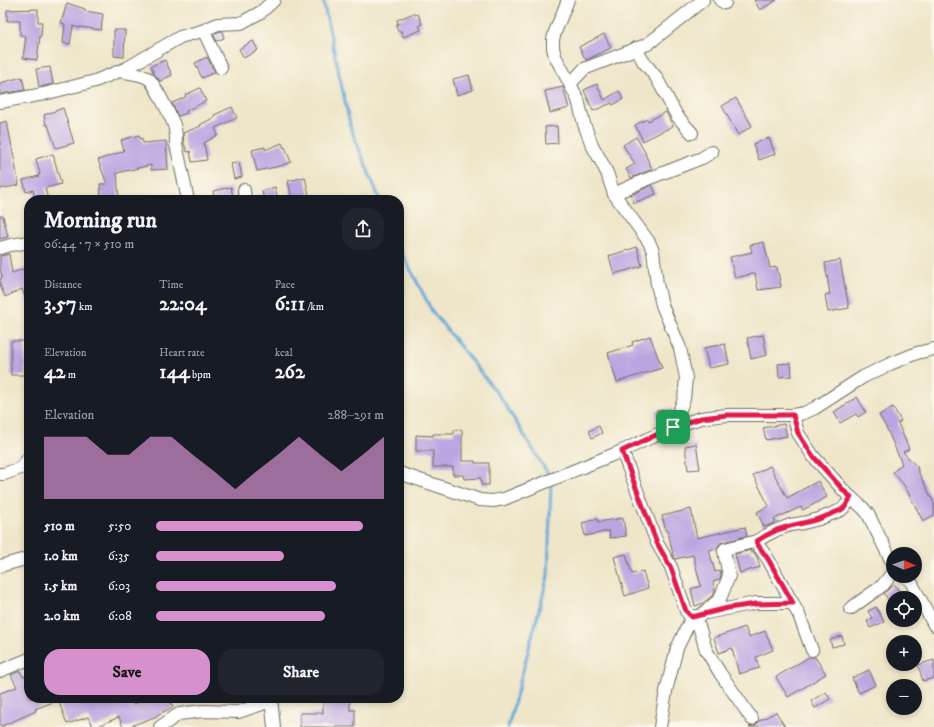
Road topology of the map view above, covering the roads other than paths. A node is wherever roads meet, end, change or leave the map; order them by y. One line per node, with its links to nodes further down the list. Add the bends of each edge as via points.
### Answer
1 (274, 0): 4 (street, via 261,12 241,23 218,24)
2 (568, 0): 8 (street, via 555,32 553,48)
3 (703, 0): 5 (street, via 648,44)
4 (202, 31): 6 (street, via 206,34); 7 (street, via 180,37)
5 (636, 48): 8 (street, via 584,69); 10 (street, via 656,77 677,116)
6 (221, 68)
7 (119, 72): 9 (street, via 44,94); 13 (street, via 150,79 174,125)
8 (570, 84): 12 (street, via 578,100 592,146 607,173)
9 (0, 102)
10 (692, 134)
11 (712, 152): 12 (street)
12 (614, 194): 18 (street, via 654,250 662,305 680,348 686,378 684,399)
13 (187, 195)
14 (24, 243): 15 (street)
15 (0, 248)
16 (934, 349): 17 (street, via 890,364 815,408)
17 (793, 415): 18 (street, via 727,415 701,418); 23 (street, via 798,433 813,456)
18 (673, 427): 19 (street)
19 (622, 451): 22 (street, via 504,499 493,501 480,500); 32 (street, via 657,543 671,568 686,611)
20 (24, 468): 21 (street)
21 (0, 474)
22 (404, 475)
23 (851, 497): 24 (street, via 841,510 819,519 777,530); 25 (street, via 868,514)
24 (757, 541): 30 (street); 32 (street, via 725,549 729,576 720,598)
25 (886, 550)
26 (24, 559): 27 (street)
27 (0, 566)
28 (886, 581): 31 (street)
29 (912, 583): 33 (street)
30 (793, 603): 32 (street, via 756,604); 34 (street)
31 (850, 609)
32 (696, 616): 39 (street, via 706,650); 42 (street, via 677,648)
33 (934, 625)
34 (812, 650)
35 (24, 661): 36 (street)
36 (0, 671)
37 (263, 703): 40 (street, via 238,712 203,711 179,714)
38 (271, 703): 41 (street)
39 (752, 719)
40 (160, 727)
41 (274, 727)
42 (660, 727)

